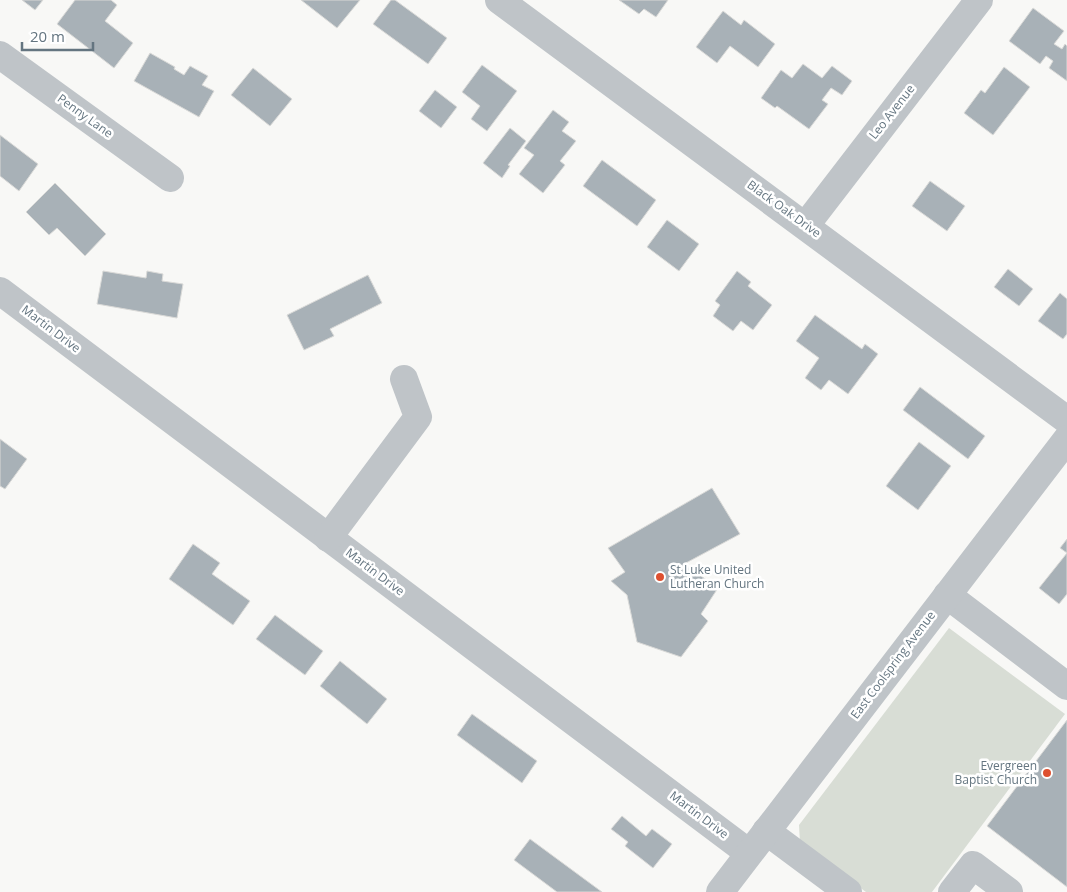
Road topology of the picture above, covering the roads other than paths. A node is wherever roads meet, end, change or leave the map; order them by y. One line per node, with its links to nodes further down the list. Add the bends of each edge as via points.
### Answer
1 (499, 0): 5 (street, Black Oak Drive)
2 (979, 0): 5 (street, Leo Avenue)
3 (0, 55): 4 (street, Penny Lane)
4 (170, 178)
5 (806, 225): 8 (street, Black Oak Drive)
6 (0, 291): 10 (street, Martin Drive)
7 (404, 379): 10 (street, via 418,417)
8 (1067, 420)
9 (1067, 439): 11 (street, East Coolspring Avenue)
10 (328, 538): 14 (street, Martin Drive)
11 (947, 595): 12 (street); 13 (street, East Coolspring Avenue)
12 (1067, 686)
13 (766, 831): 14 (street, East Coolspring Avenue); 16 (street)
14 (749, 853): 15 (street, East Coolspring Avenue)
15 (720, 892)
16 (848, 892)
17 (952, 892): 18 (street, via 973,865)
18 (1009, 892)

